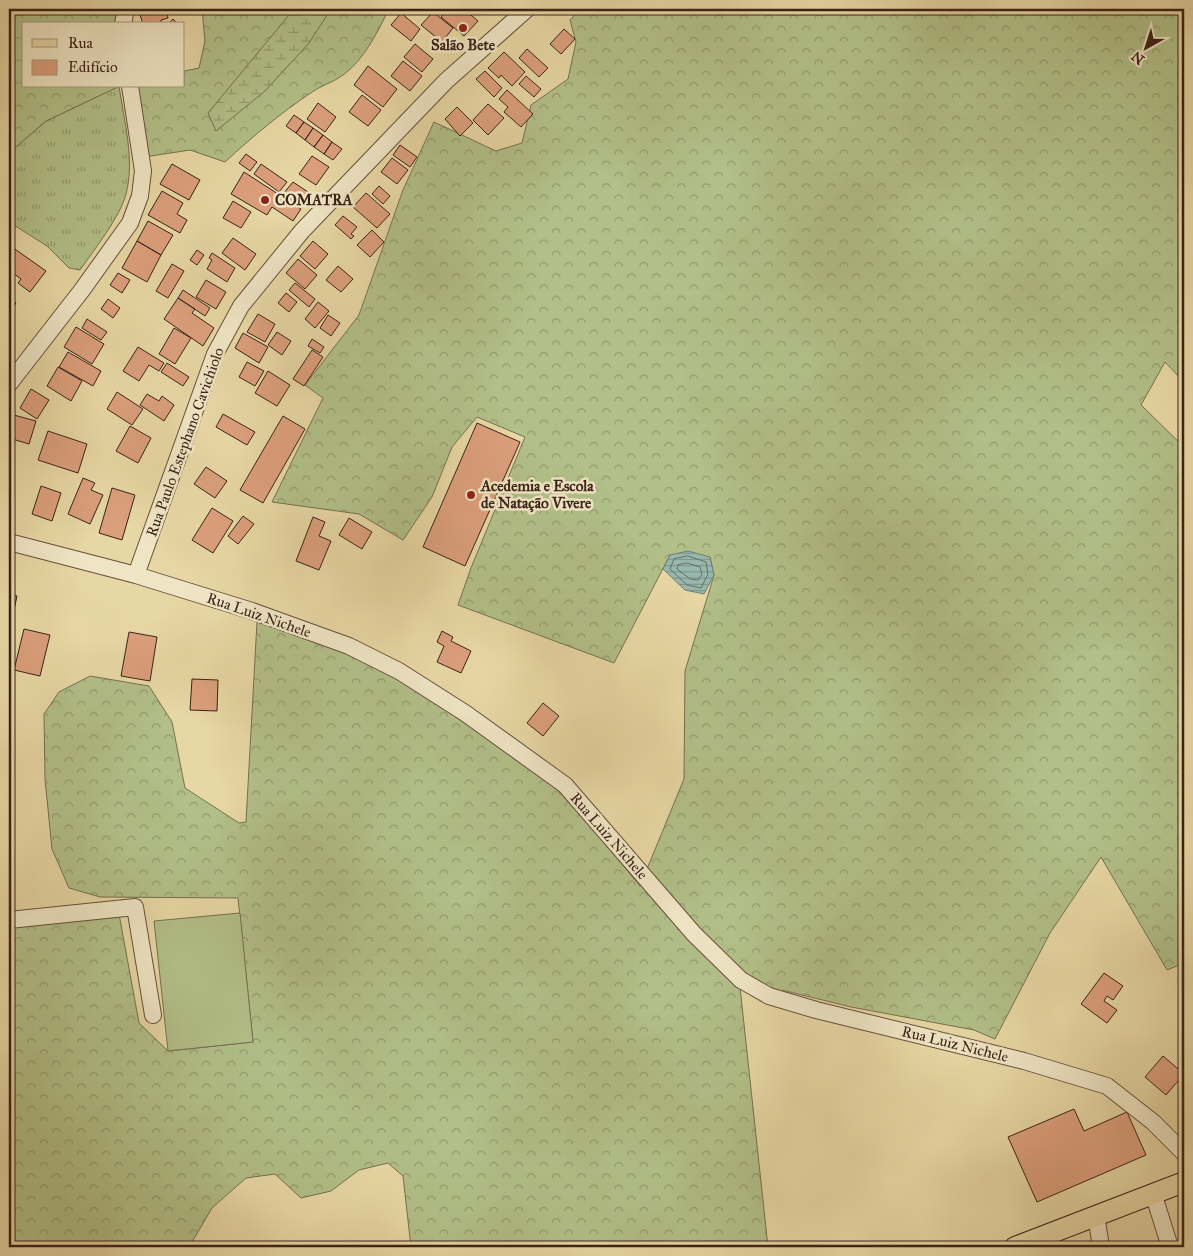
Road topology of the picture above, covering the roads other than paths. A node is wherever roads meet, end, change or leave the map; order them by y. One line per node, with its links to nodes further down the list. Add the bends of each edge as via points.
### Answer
1 (126, 9): 3 (street)
2 (527, 9): 7 (street, Rua Paulo Estephano Cavichiolo, via 439,88 302,231 241,306 215,354)
3 (123, 22)
4 (130, 88): 5 (street, via 143,171 140,196 130,223)
5 (9, 384)
6 (9, 542): 7 (street, Rua Luiz Nichele)
7 (136, 575): 10 (street, Rua Luiz Nichele, via 349,646 399,671 465,714 565,785 694,934 741,980 769,996 1024,1061 1107,1086 1153,1122)
8 (9, 920): 9 (street, via 135,907)
9 (153, 1015)
10 (1184, 1153)
11 (1184, 1182): 12 (main road)
12 (1153, 1193): 13 (main road); 16 (street)
13 (1096, 1215): 14 (main road); 15 (street)
14 (1015, 1247)
15 (1101, 1247)
16 (1170, 1247)

